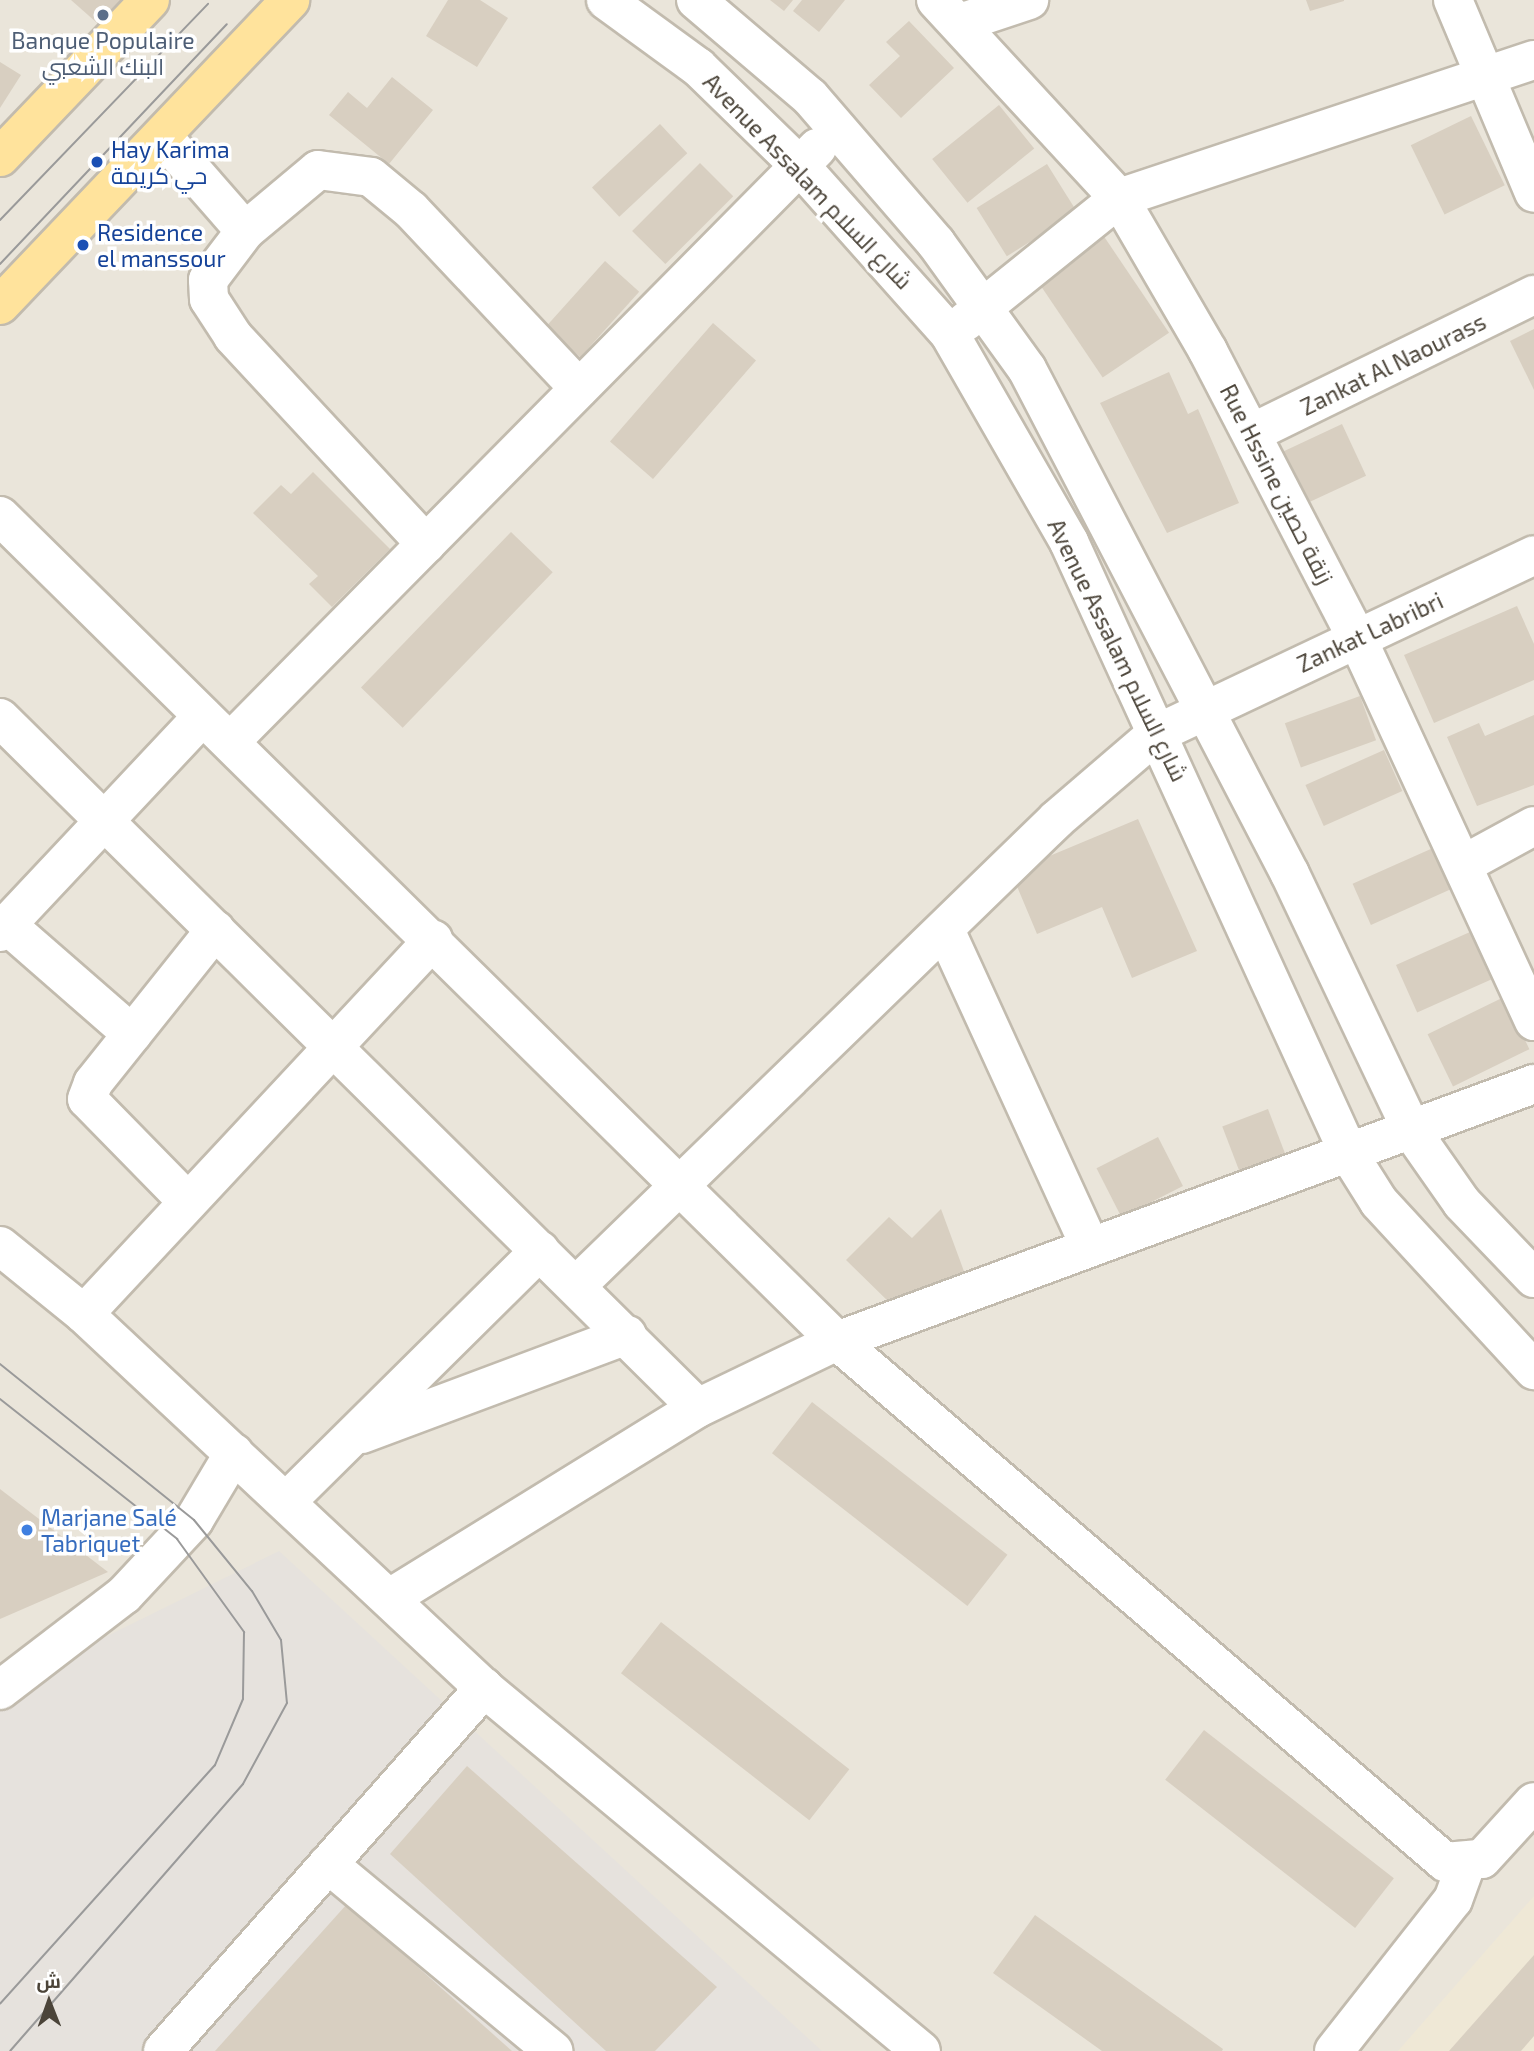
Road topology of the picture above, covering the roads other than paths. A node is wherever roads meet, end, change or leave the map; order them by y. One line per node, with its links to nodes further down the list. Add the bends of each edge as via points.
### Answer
1 (150, 0): 12 (main road)
2 (290, 0): 11 (main road)
3 (606, 0): 13 (street, Avenue Assalam شارع السلام, via 698,67)
4 (696, 0): 10 (street, Avenue Assalam شارع السلام, via 777,64)
5 (1029, 0): 7 (street)
6 (1453, 0): 9 (street)
7 (948, 12): 15 (street, Rue Hssine زنقة حصين)
8 (1534, 60): 9 (street)
9 (1480, 76): 14 (street); 15 (street)
10 (836, 127): 13 (street); 19 (street, Avenue Assalam شارع السلام)
11 (164, 138): 16 (street); 18 (main road)
12 (0, 156)
13 (801, 167): 20 (street, Avenue Assalam شارع السلام); 21 (street)
14 (1534, 193)
15 (1119, 198): 19 (street); 22 (street, Rue Hssine زنقة حصين)
16 (245, 231): 21 (street, via 318,170 371,177 411,210); 24 (street, via 208,280 209,299 233,336)
17 (1534, 295): 22 (street, Zankat Al Naourass)
18 (0, 305)
19 (985, 306): 20 (street); 27 (street, Avenue Assalam شارع السلام, via 1051,412)
20 (949, 333): 30 (street, Avenue Assalam شارع السلام, via 1069,542)
21 (579, 388): 24 (street)
22 (1252, 433): 26 (street, Rue Hssine زنقة حصين)
23 (0, 516): 28 (street)
24 (426, 544): 31 (street)
25 (1534, 555): 26 (street, Zankat Labribri)
26 (1357, 638): 27 (street, Zankat Labribri); 34 (street, Rue Hssine زنقة حصين)
27 (1204, 707): 30 (street, Zankat Labribri); 43 (street, Avenue Assalam شارع السلام)
28 (203, 716): 31 (street); 32 (street)
29 (0, 719): 32 (street)
30 (1156, 733): 37 (street, Zankat Labribri, via 1057,819); 44 (street, Avenue Assalam شارع السلام)
31 (231, 741): 38 (street)
32 (103, 820): 35 (street); 36 (street)
33 (1534, 826): 34 (street)
34 (1466, 863): 39 (street, Rue Hssine زنقة حصين)
35 (4, 928): 40 (street)
36 (215, 930): 40 (street); 41 (street)
37 (946, 932): 45 (street, Zankat Labribri); 48 (street)
38 (433, 940): 41 (street); 45 (street)
39 (1534, 1021)
40 (132, 1034): 46 (street, via 87,1099)
41 (335, 1050): 46 (street); 49 (street)
42 (1534, 1085): 43 (street)
43 (1413, 1133): 44 (street); 50 (street, Avenue Assalam شارع السلام, via 1462,1203)
44 (1350, 1156): 48 (street); 55 (street, Avenue Assalam شارع السلام, via 1379,1202)
45 (679, 1182): 51 (street, Zankat Labribri); 54 (street)
46 (187, 1200): 52 (street)
47 (0, 1246): 52 (street)
48 (1090, 1246): 54 (street)
49 (540, 1251): 51 (street); 57 (street)
50 (1534, 1278)
51 (576, 1286): 53 (street)
52 (85, 1314): 58 (street)
53 (626, 1335): 56 (street); 57 (street)
54 (837, 1341): 56 (street); 65 (street, via 1445,1862)
55 (1534, 1370)
56 (698, 1408): 60 (street)
57 (350, 1438): 59 (street)
58 (234, 1453): 59 (street); 62 (street, via 194,1520 124,1595)
59 (287, 1501): 60 (street)
60 (390, 1598): 61 (street)
61 (484, 1688): 64 (street); 68 (street)
62 (0, 1690)
63 (1534, 1802): 65 (street, via 1482,1858)
64 (328, 1864): 66 (street); 67 (street)
65 (1466, 1864): 69 (street, via 1452,1900)
66 (163, 2051)
67 (553, 2051)
68 (921, 2051)
69 (1334, 2051)

